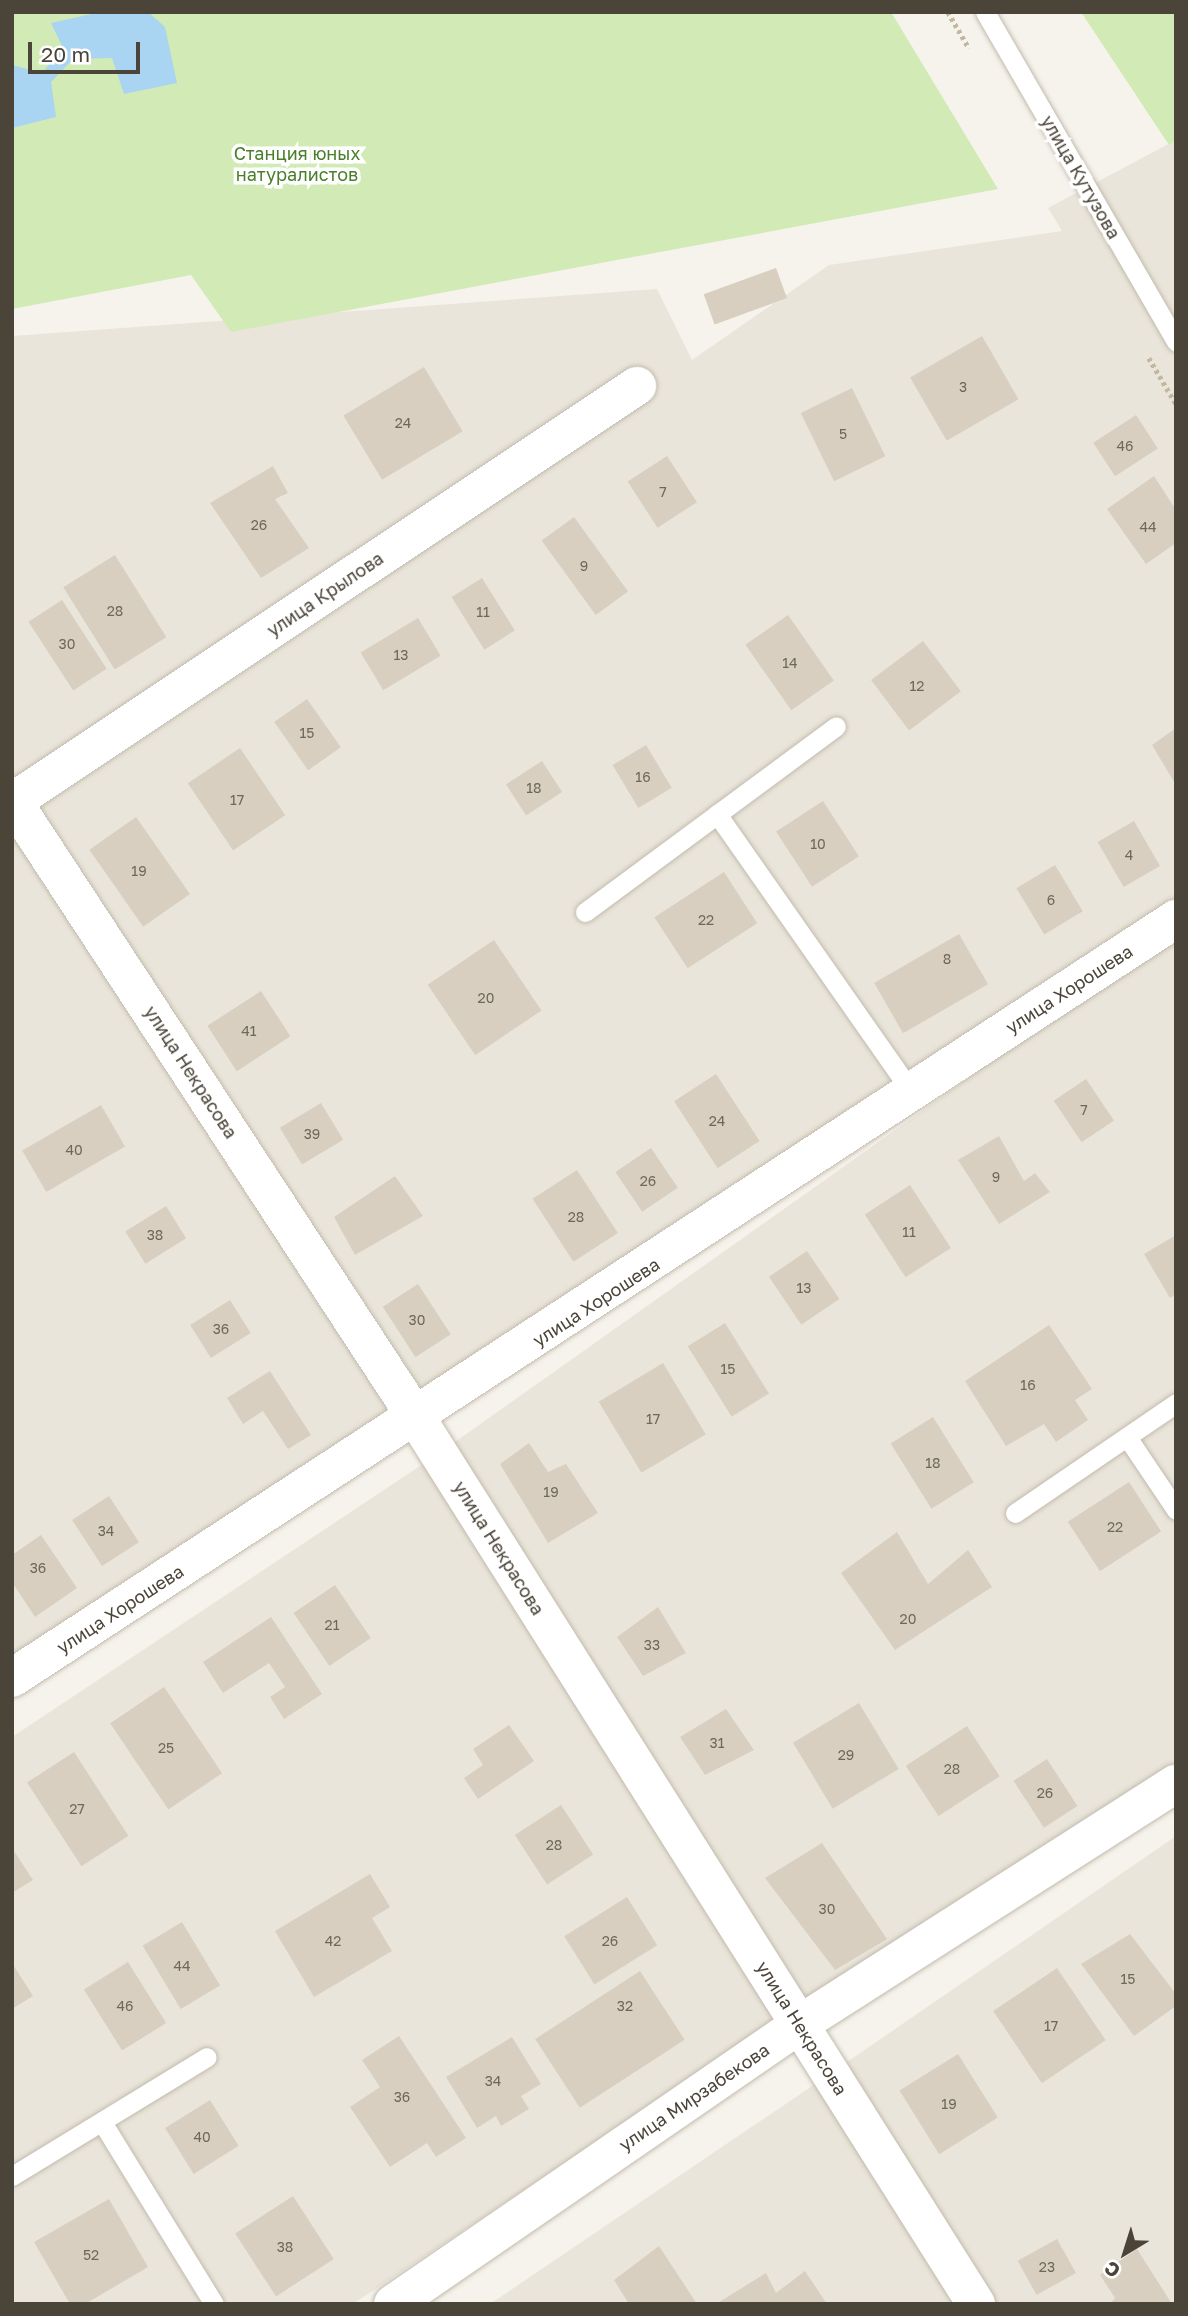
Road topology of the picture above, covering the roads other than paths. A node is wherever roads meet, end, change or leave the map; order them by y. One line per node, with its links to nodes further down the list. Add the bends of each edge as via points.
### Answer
1 (985, 12): 2 (lane, улица Кутузова)
2 (1176, 342)
3 (637, 386): 5 (street, улица Крылова)
4 (836, 726): 6 (lane)
5 (13, 801): 11 (street, улица Некрасова)
6 (717, 814): 7 (lane); 9 (lane)
7 (586, 912)
8 (1176, 919): 9 (street, улица Хорошева)
9 (912, 1093): 11 (street, улица Хорошева)
10 (1176, 1404): 12 (lane)
11 (417, 1419): 15 (street, улица Хорошева); 17 (street, улица Некрасова)
12 (1127, 1437): 13 (lane); 14 (lane)
13 (1176, 1510)
14 (1015, 1513)
15 (12, 1678)
16 (1176, 1784): 17 (street, улица Мирзабекова)
17 (800, 2024): 22 (street, улица Мирзабекова); 23 (street, улица Некрасова)
18 (207, 2057): 19 (lane)
19 (102, 2122): 20 (lane); 21 (lane)
20 (12, 2176)
21 (214, 2304)
22 (393, 2304)
23 (976, 2304)

